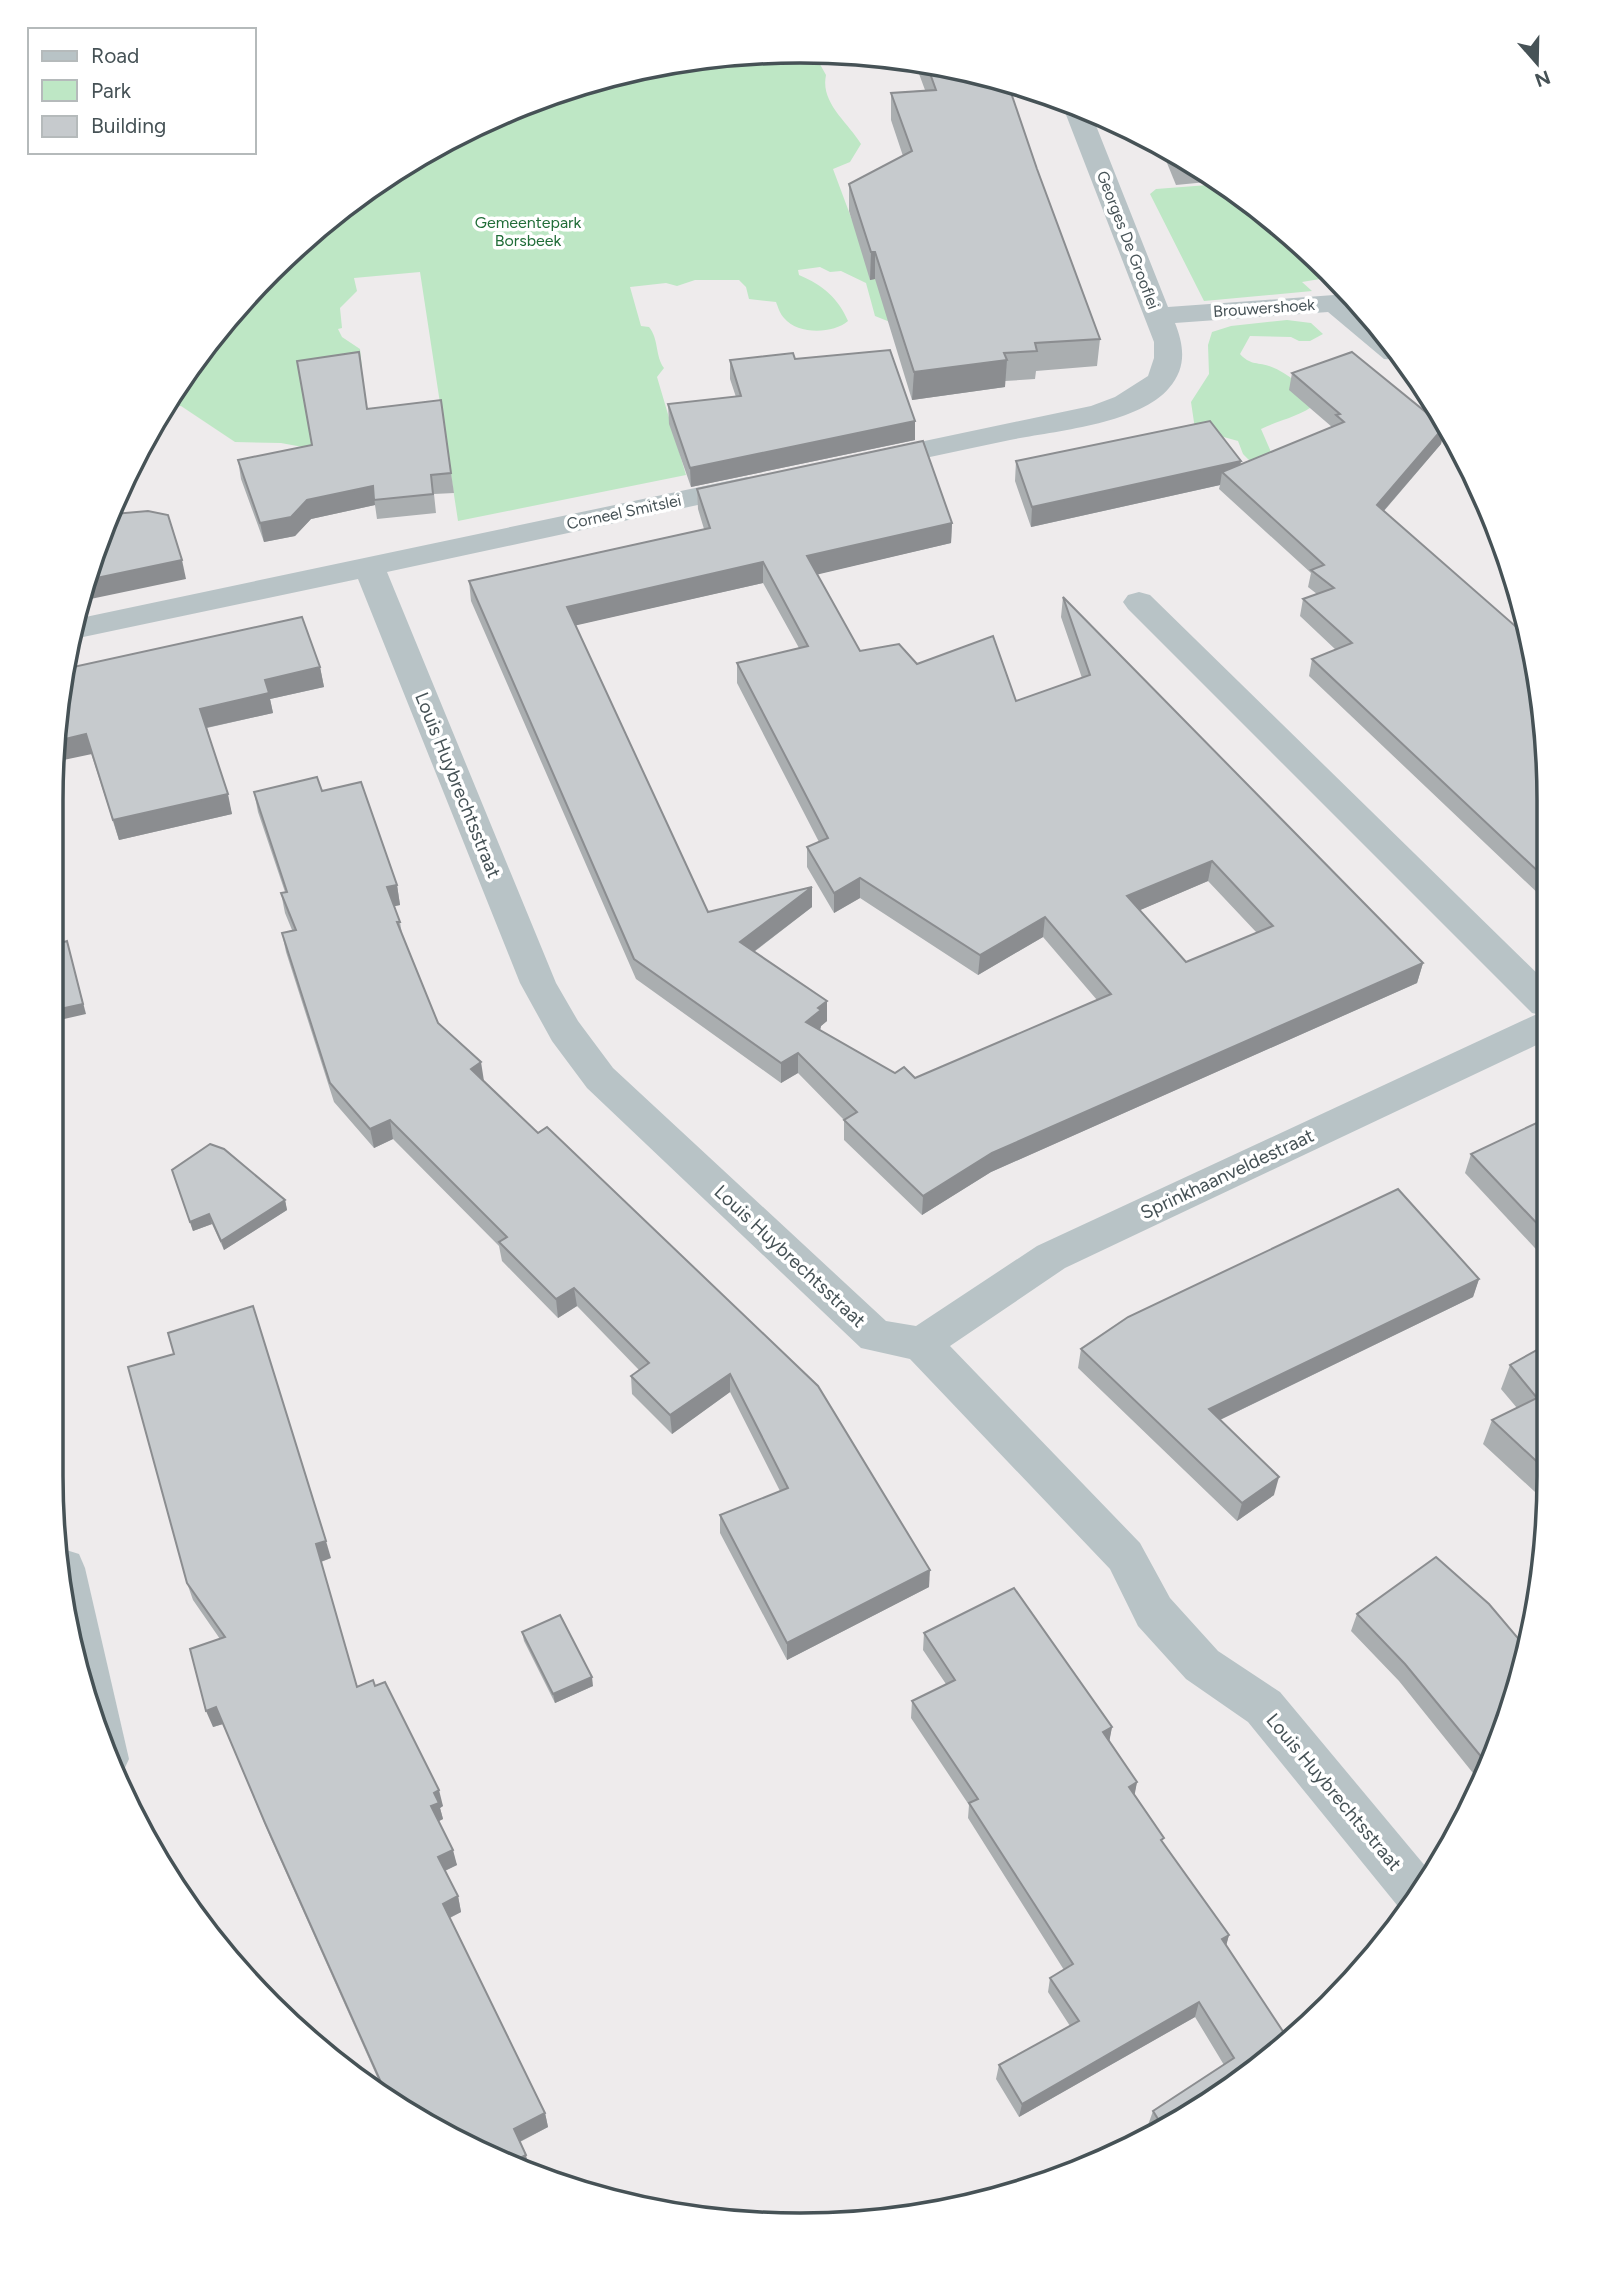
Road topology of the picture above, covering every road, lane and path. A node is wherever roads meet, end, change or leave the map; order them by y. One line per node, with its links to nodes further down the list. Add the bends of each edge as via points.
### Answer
1 (1080, 118): 2 (street, Georges De Grooflei)
2 (1158, 316): 3 (street, Brouwershoek, via 1334,303); 4 (street, Georges De Grooflei, via 1170,358 1165,374 1153,389 1129,403)
3 (1370, 333)
4 (842, 466)
5 (774, 481): 6 (street, Corneel Smitslei)
6 (369, 566): 8 (street, Corneel Smitslei); 11 (street, Louis Huybrechtsstraat, via 538,983 565,1031 600,1078 875,1336)
7 (1139, 602): 9 (street)
8 (84, 627)
9 (1537, 995)
10 (1537, 1030): 11 (street, Sprinkhaanveldestraat, via 1051,1257)
11 (922, 1344): 12 (street, Louis Huybrechtsstraat, via 1125,1556 1154,1612 1202,1665 1264,1707)
12 (1412, 1887)

